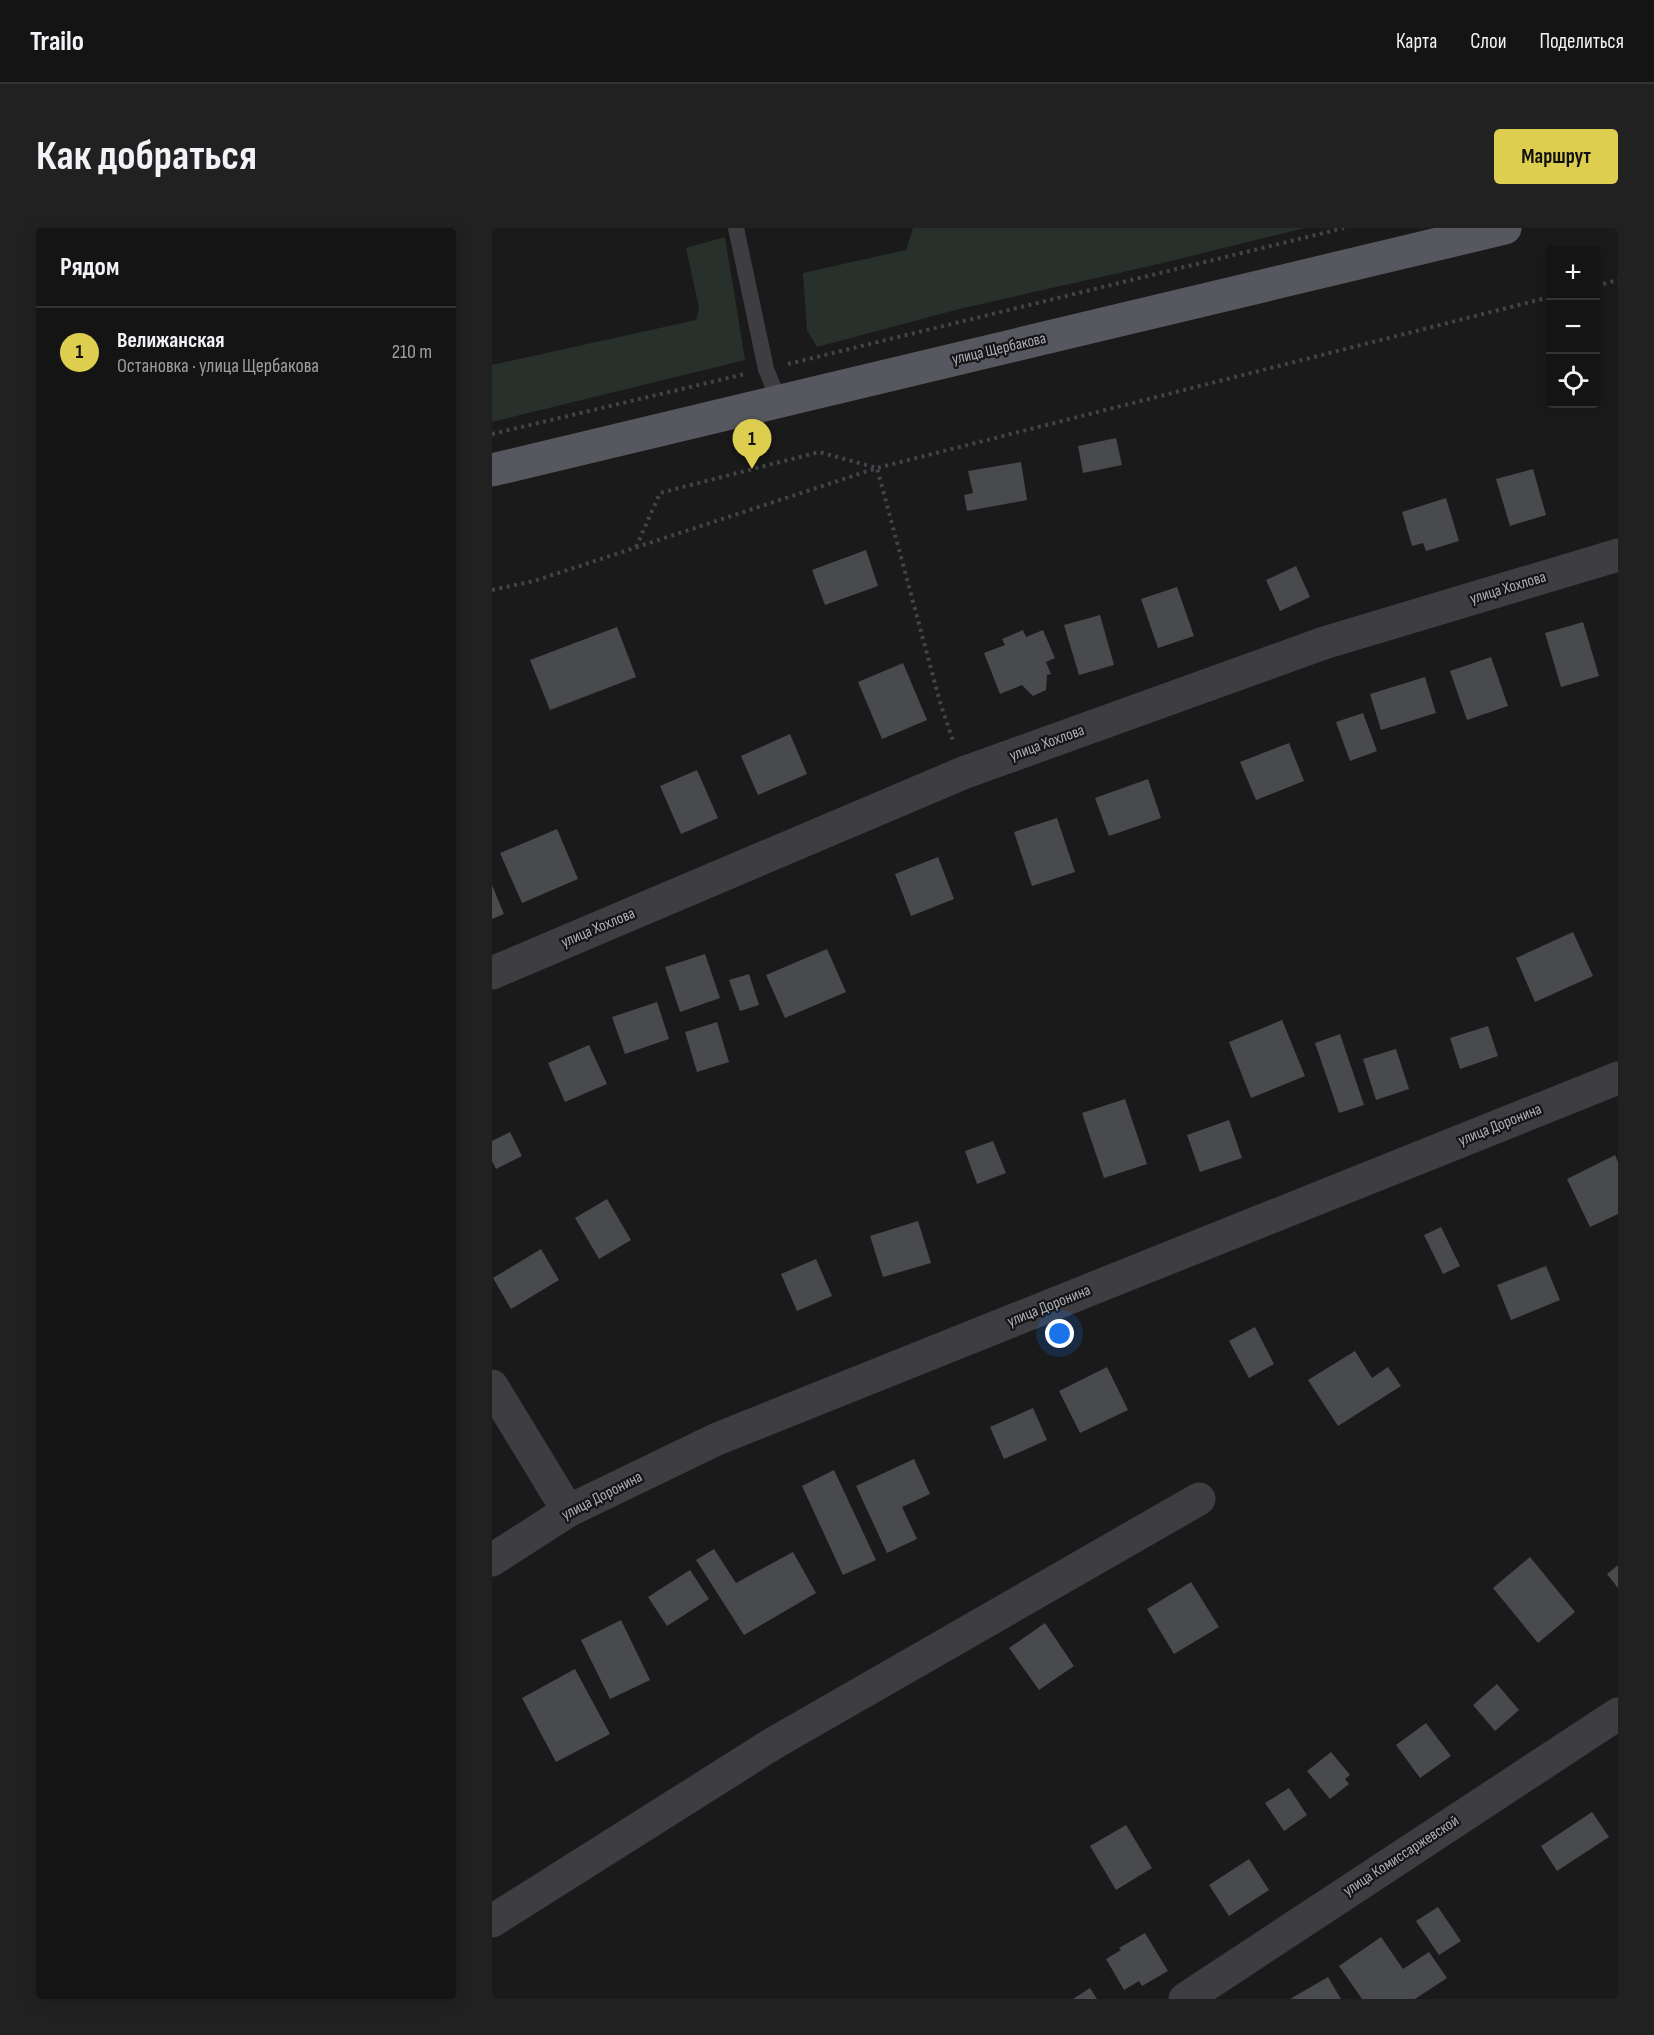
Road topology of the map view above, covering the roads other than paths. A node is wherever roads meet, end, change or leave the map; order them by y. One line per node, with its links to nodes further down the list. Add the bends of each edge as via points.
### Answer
1 (736, 228): 3 (lane, via 766,369)
2 (1505, 228): 3 (main road, улица Щербакова)
3 (780, 401): 4 (main road, улица Щербакова)
4 (492, 470)
5 (1618, 555): 6 (street, улица Хохлова, via 1324,643 963,774)
6 (492, 973)
7 (1618, 1078): 10 (street, улица Доронина, via 717,1438)
8 (492, 1386): 10 (street)
9 (1199, 1499): 13 (street, via 774,1743)
10 (568, 1511): 11 (street, улица Доронина)
11 (492, 1560)
12 (1618, 1714): 14 (street, улица Комиссаржевской)
13 (492, 1921)
14 (1185, 1999)

